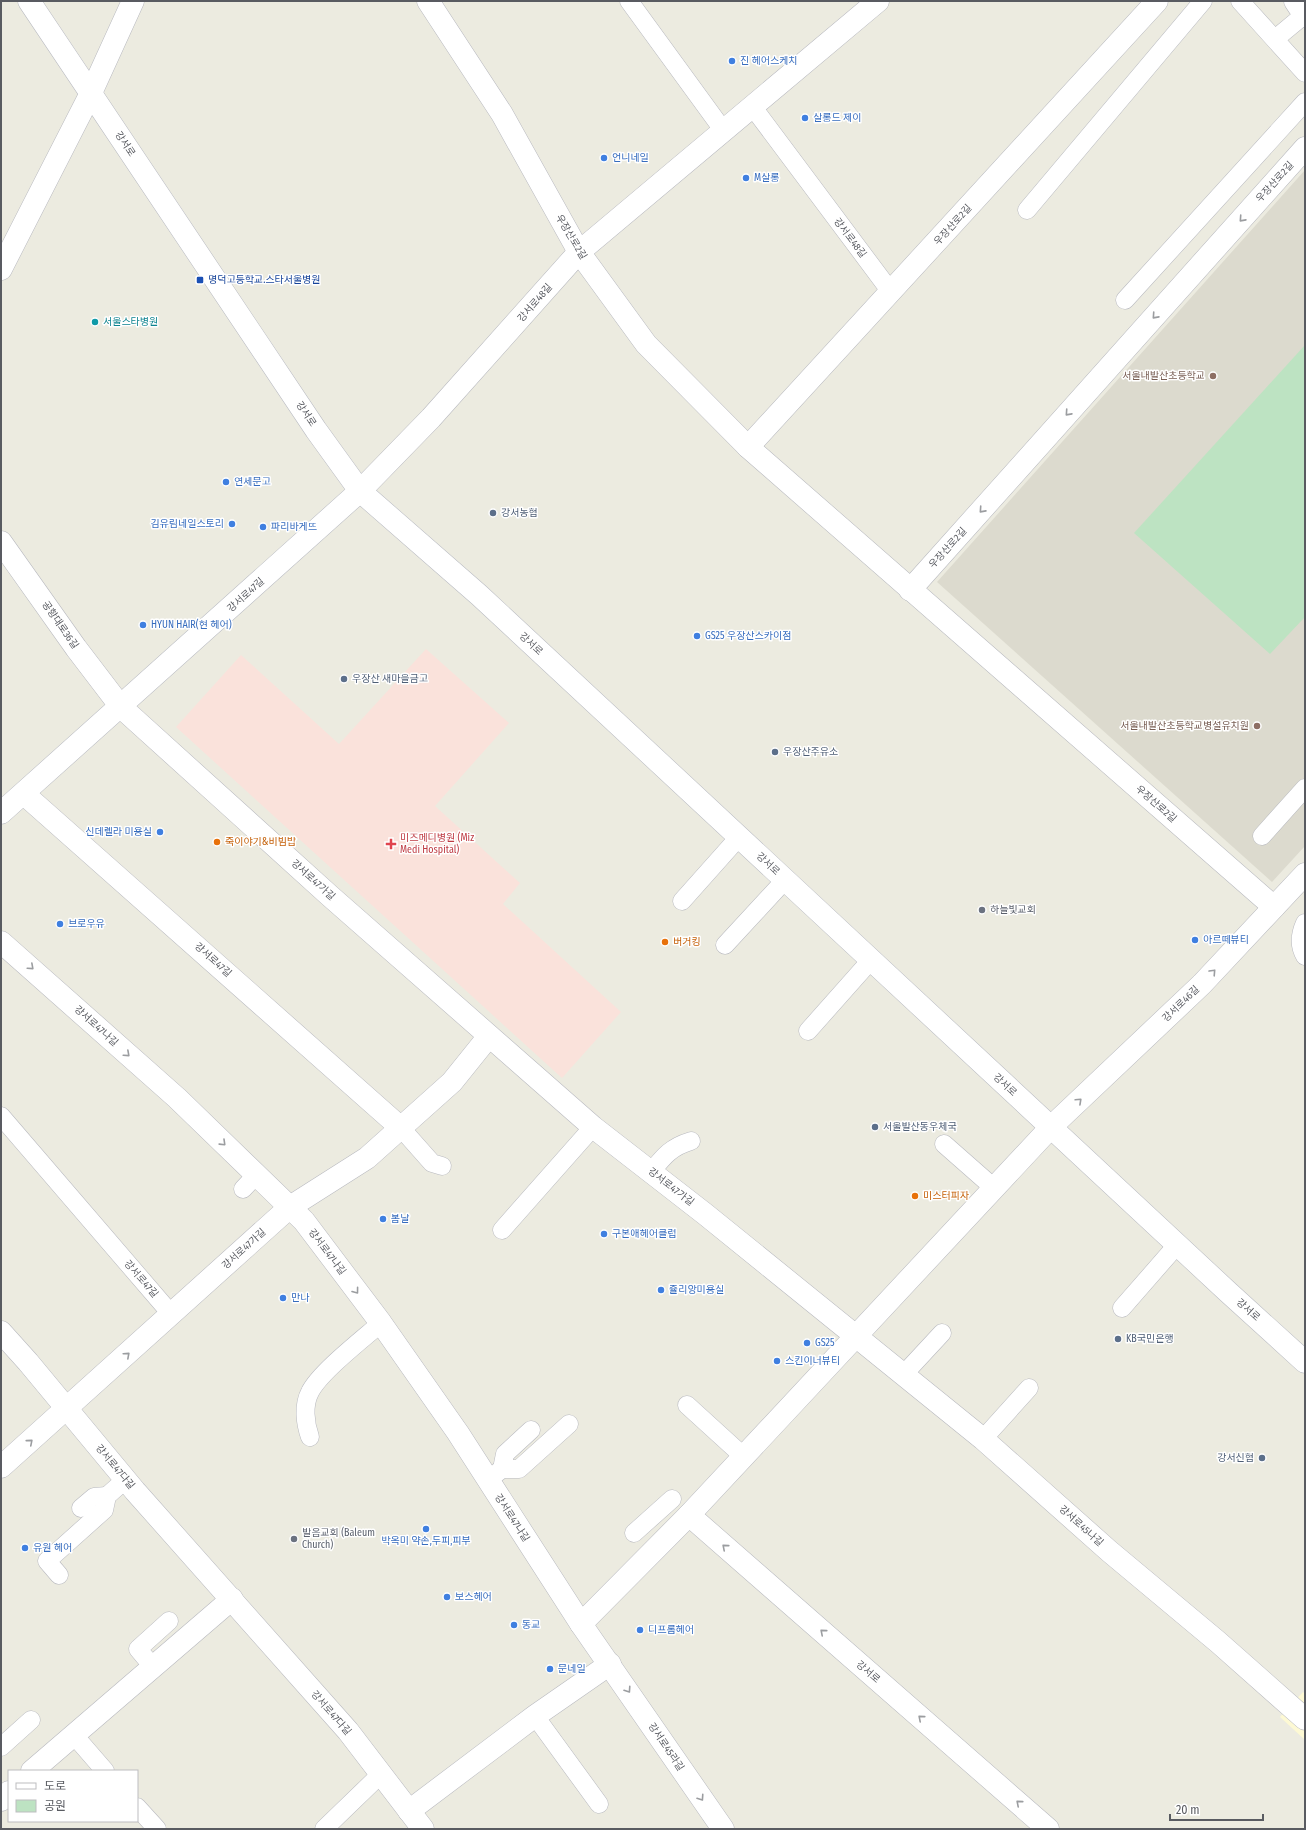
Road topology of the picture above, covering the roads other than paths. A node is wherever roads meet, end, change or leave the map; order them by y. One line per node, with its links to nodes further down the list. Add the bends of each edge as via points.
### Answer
1 (29, 1): 12 (street, 강서로)
2 (134, 1): 12 (street)
3 (428, 1): 18 (street, 우장산로2길, via 502,114)
4 (629, 1): 15 (lane)
5 (878, 1): 14 (street, 강서로48길)
6 (1157, 1): 20 (street, 우장산로2길)
7 (1203, 1): 17 (lane)
8 (1240, 1): 10 (lane)
9 (1301, 11): 10 (lane)
10 (1275, 39): 11 (lane)
11 (1305, 73)
12 (91, 93): 19 (street); 23 (street, 강서로, via 316,430)
13 (1305, 102): 21 (lane)
14 (752, 106): 15 (street, 강서로48길); 20 (lane, 강서로48길)
15 (723, 130): 18 (street, 강서로48길)
16 (1305, 148): 25 (street, 우장산로2길, one-way to 25)
17 (1027, 210)
18 (579, 252): 22 (street, 우장산로2길, via 646,344); 23 (street, 강서로48길, via 431,418)
19 (1, 269)
20 (891, 292): 22 (street, 우장산로2길)
21 (1125, 300)
22 (748, 447): 25 (street, 우장산로2길)
23 (360, 491): 26 (street, 강서로47길); 31 (street, 강서로, via 479,595)
24 (1, 542): 26 (street, 공항대로36길)
25 (910, 590): 35 (street, 우장산로2길)
26 (121, 707): 28 (street, 강서로47길); 42 (street, 강서로47가길)
27 (1305, 788): 30 (lane)
28 (24, 794): 29 (street, 강서로47길); 46 (street, 강서로47길)
29 (1, 813)
30 (1262, 836)
31 (739, 837): 33 (street, 강서로); 34 (lane)
32 (1305, 874): 35 (street, 강서로46길)
33 (785, 880): 38 (lane); 40 (street, 강서로)
34 (682, 901)
35 (1274, 907): 45 (street, 강서로46길, one-way to 35, via 1202,984)
36 (1305, 923): 39 (lane, via 1300,934 1302,952)
37 (1, 942): 52 (street, 강서로47나길, one-way to 52, via 177,1098 249,1182)
38 (725, 945)
39 (1305, 956)
40 (871, 960): 41 (lane); 45 (street, 강서로)
41 (808, 1031)
42 (489, 1036): 44 (street, 강서로47가길); 46 (street, 강서로47가길, via 452,1082)
43 (1, 1116): 56 (lane, 강서로47길)
44 (593, 1127): 50 (street, 강서로47가길); 53 (lane)
45 (1050, 1127): 51 (street); 54 (street, 강서로)
46 (401, 1128): 49 (lane, via 432,1163); 52 (street, 강서로47가길, via 367,1158)
47 (691, 1141): 50 (lane, via 677,1145)
48 (944, 1144): 51 (lane)
49 (442, 1166)
50 (650, 1172): 60 (street, 강서로47가길)
51 (994, 1188): 60 (street)
52 (290, 1207): 56 (street, 강서로47가길); 57 (street, 강서로47나길, one-way to 57, via 304,1221)
53 (502, 1230)
54 (1177, 1245): 55 (lane); 61 (street, 강서로)
55 (1122, 1308)
56 (172, 1315): 65 (street, 강서로47가길, one-way to 56)
57 (381, 1323): 68 (lane, via 335,1364 310,1392 306,1416); 72 (street, 강서로47나길, via 458,1433)
58 (1, 1332): 65 (street, 강서로47다길)
59 (942, 1333): 62 (lane)
60 (856, 1335): 62 (street, 강서로45나길); 70 (street)
61 (1305, 1362)
62 (904, 1374): 69 (street, 강서로45나길)
63 (1029, 1388): 69 (lane)
64 (687, 1406): 70 (lane)
65 (67, 1409): 71 (street, 강서로47가길, one-way to 65); 73 (street, 강서로47다길)
66 (569, 1424): 72 (lane, via 519,1469)
67 (531, 1430): 72 (lane, via 506,1454)
68 (310, 1437)
69 (983, 1439): 87 (street, 강서로45나길, via 1109,1551)
70 (743, 1456): 78 (street)
71 (1, 1467)
72 (495, 1474): 84 (street, 강서로47나길)
73 (125, 1480): 74 (lane); 82 (street, 강서로47다길)
74 (107, 1496): 76 (lane, via 94,1497); 81 (lane, via 104,1510 47,1561)
75 (672, 1498): 77 (lane)
76 (81, 1508)
77 (654, 1514): 79 (lane); 80 (lane)
78 (689, 1515): 80 (street); 102 (street, 강서로, one-way to 78)
79 (634, 1533)
80 (670, 1533): 84 (street)
81 (59, 1575)
82 (232, 1599): 86 (street); 94 (street, 강서로47다길, via 348,1732)
83 (169, 1621): 86 (lane, via 138,1649)
84 (581, 1624): 85 (street, 강서로45라길)
85 (610, 1664): 88 (street); 101 (street, 강서로45라길, one-way to 101)
86 (153, 1666): 90 (street)
87 (1298, 1712)
88 (535, 1716): 95 (lane); 97 (street)
89 (31, 1720): 91 (lane)
90 (73, 1734): 92 (street); 93 (lane)
91 (1, 1747)
92 (33, 1770)
93 (104, 1770)
94 (381, 1774): 97 (street, 강서로47다길); 99 (lane)
95 (600, 1804)
96 (138, 1808): 98 (lane)
97 (409, 1811): 100 (street, 강서로47다길)
98 (157, 1829)
99 (324, 1829)
100 (423, 1829)
101 (722, 1829)
102 (1048, 1829)

